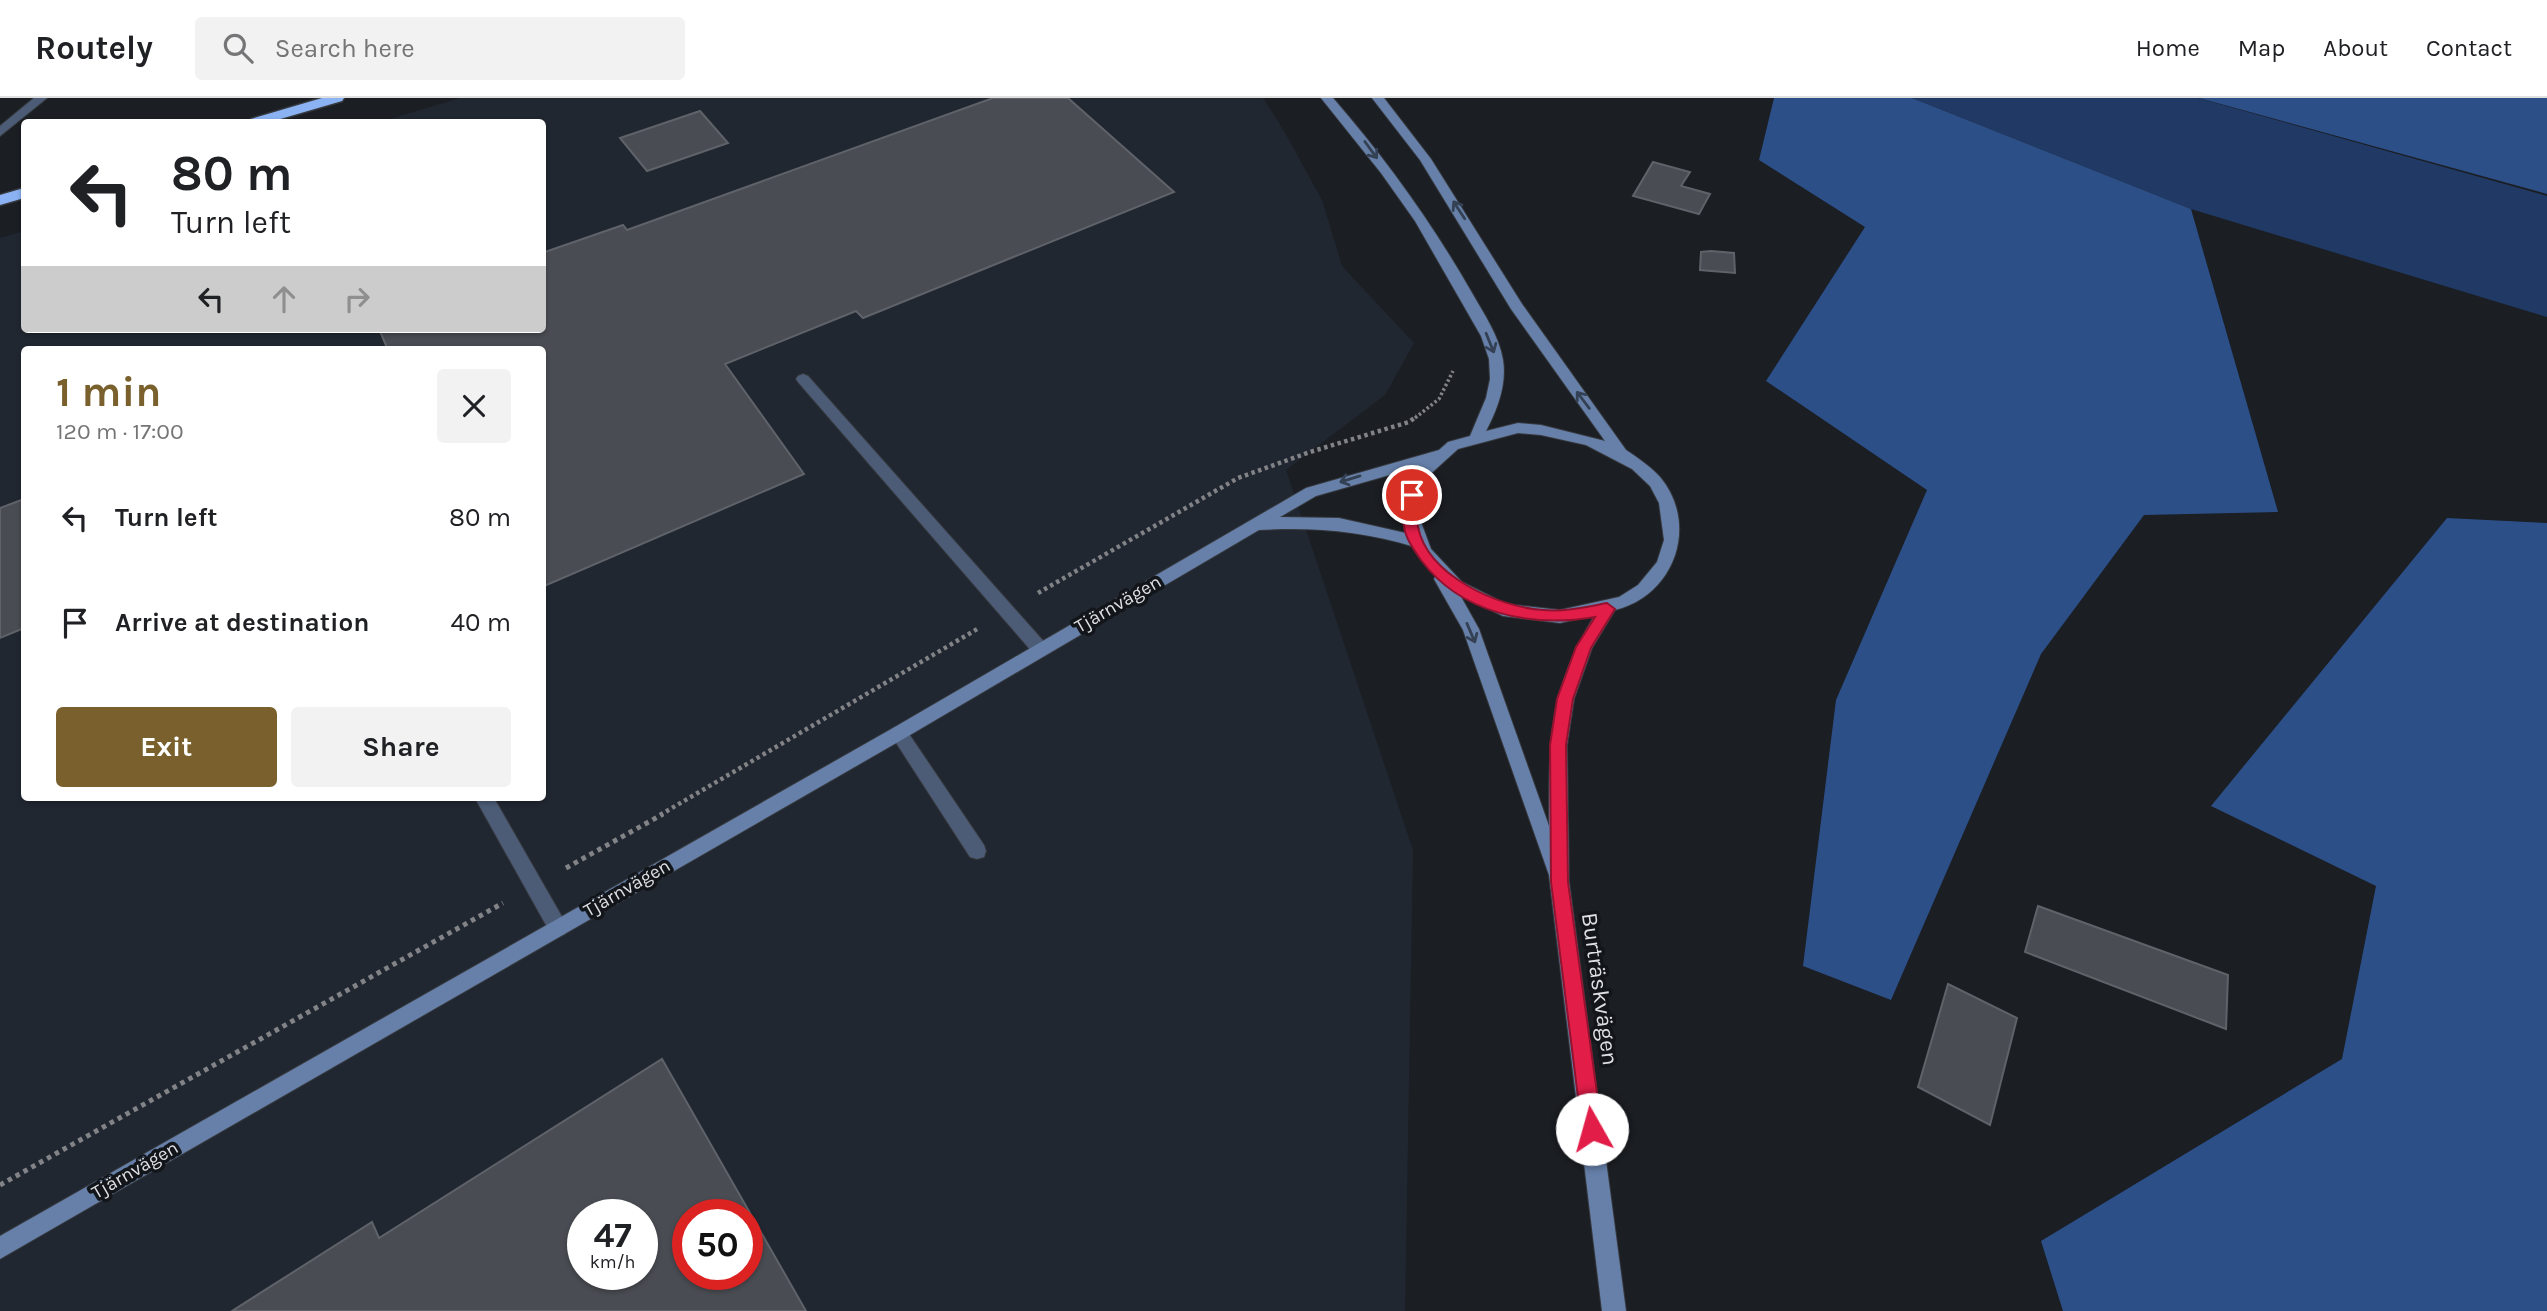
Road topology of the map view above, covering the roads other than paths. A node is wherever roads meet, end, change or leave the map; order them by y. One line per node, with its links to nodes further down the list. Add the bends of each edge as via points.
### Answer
1 (41, 98): 6 (lane)
2 (337, 98): 5 (highway)
3 (1327, 98): 10 (main road, one-way to 10, via 1410,203 1490,338 1498,376 1490,412)
4 (1378, 98): 12 (main road, one-way to 4, via 1516,306 1425,159)
5 (266, 119)
6 (0, 132)
7 (21, 194): 8 (highway)
8 (0, 200)
9 (803, 379): 17 (lane)
10 (1477, 435): 11 (main road); 12 (main road, via 1518,428 1551,430 1584,437)
11 (1439, 455): 13 (main road, Tjärnvägen, one-way to 13, via 1311,492); 14 (main road, via 1427,466 1412,495 1411,526)
12 (1623, 455): 16 (main road, via 1641,468 1666,501 1673,537 1661,572 1647,587)
13 (1252, 525): 14 (main road, Tjärnvägen, via 1351,524); 17 (main road, Tjärnvägen)
14 (1416, 542): 15 (main road)
15 (1439, 573): 16 (main road, via 1474,597 1517,612 1564,617); 21 (main road, Burträskvägen, one-way to 21, via 1471,629)
16 (1607, 609): 21 (main road, Burträskvägen, via 1584,647 1565,699 1558,745)
17 (1040, 649): 18 (main road, Tjärnvägen)
18 (899, 733): 20 (lane); 22 (main road, Tjärnvägen)
19 (486, 801): 22 (lane)
20 (977, 851)
21 (1559, 882): 24 (main road, Burträskvägen)
22 (558, 928): 23 (main road, Tjärnvägen)
23 (0, 1248)
24 (1614, 1311)

